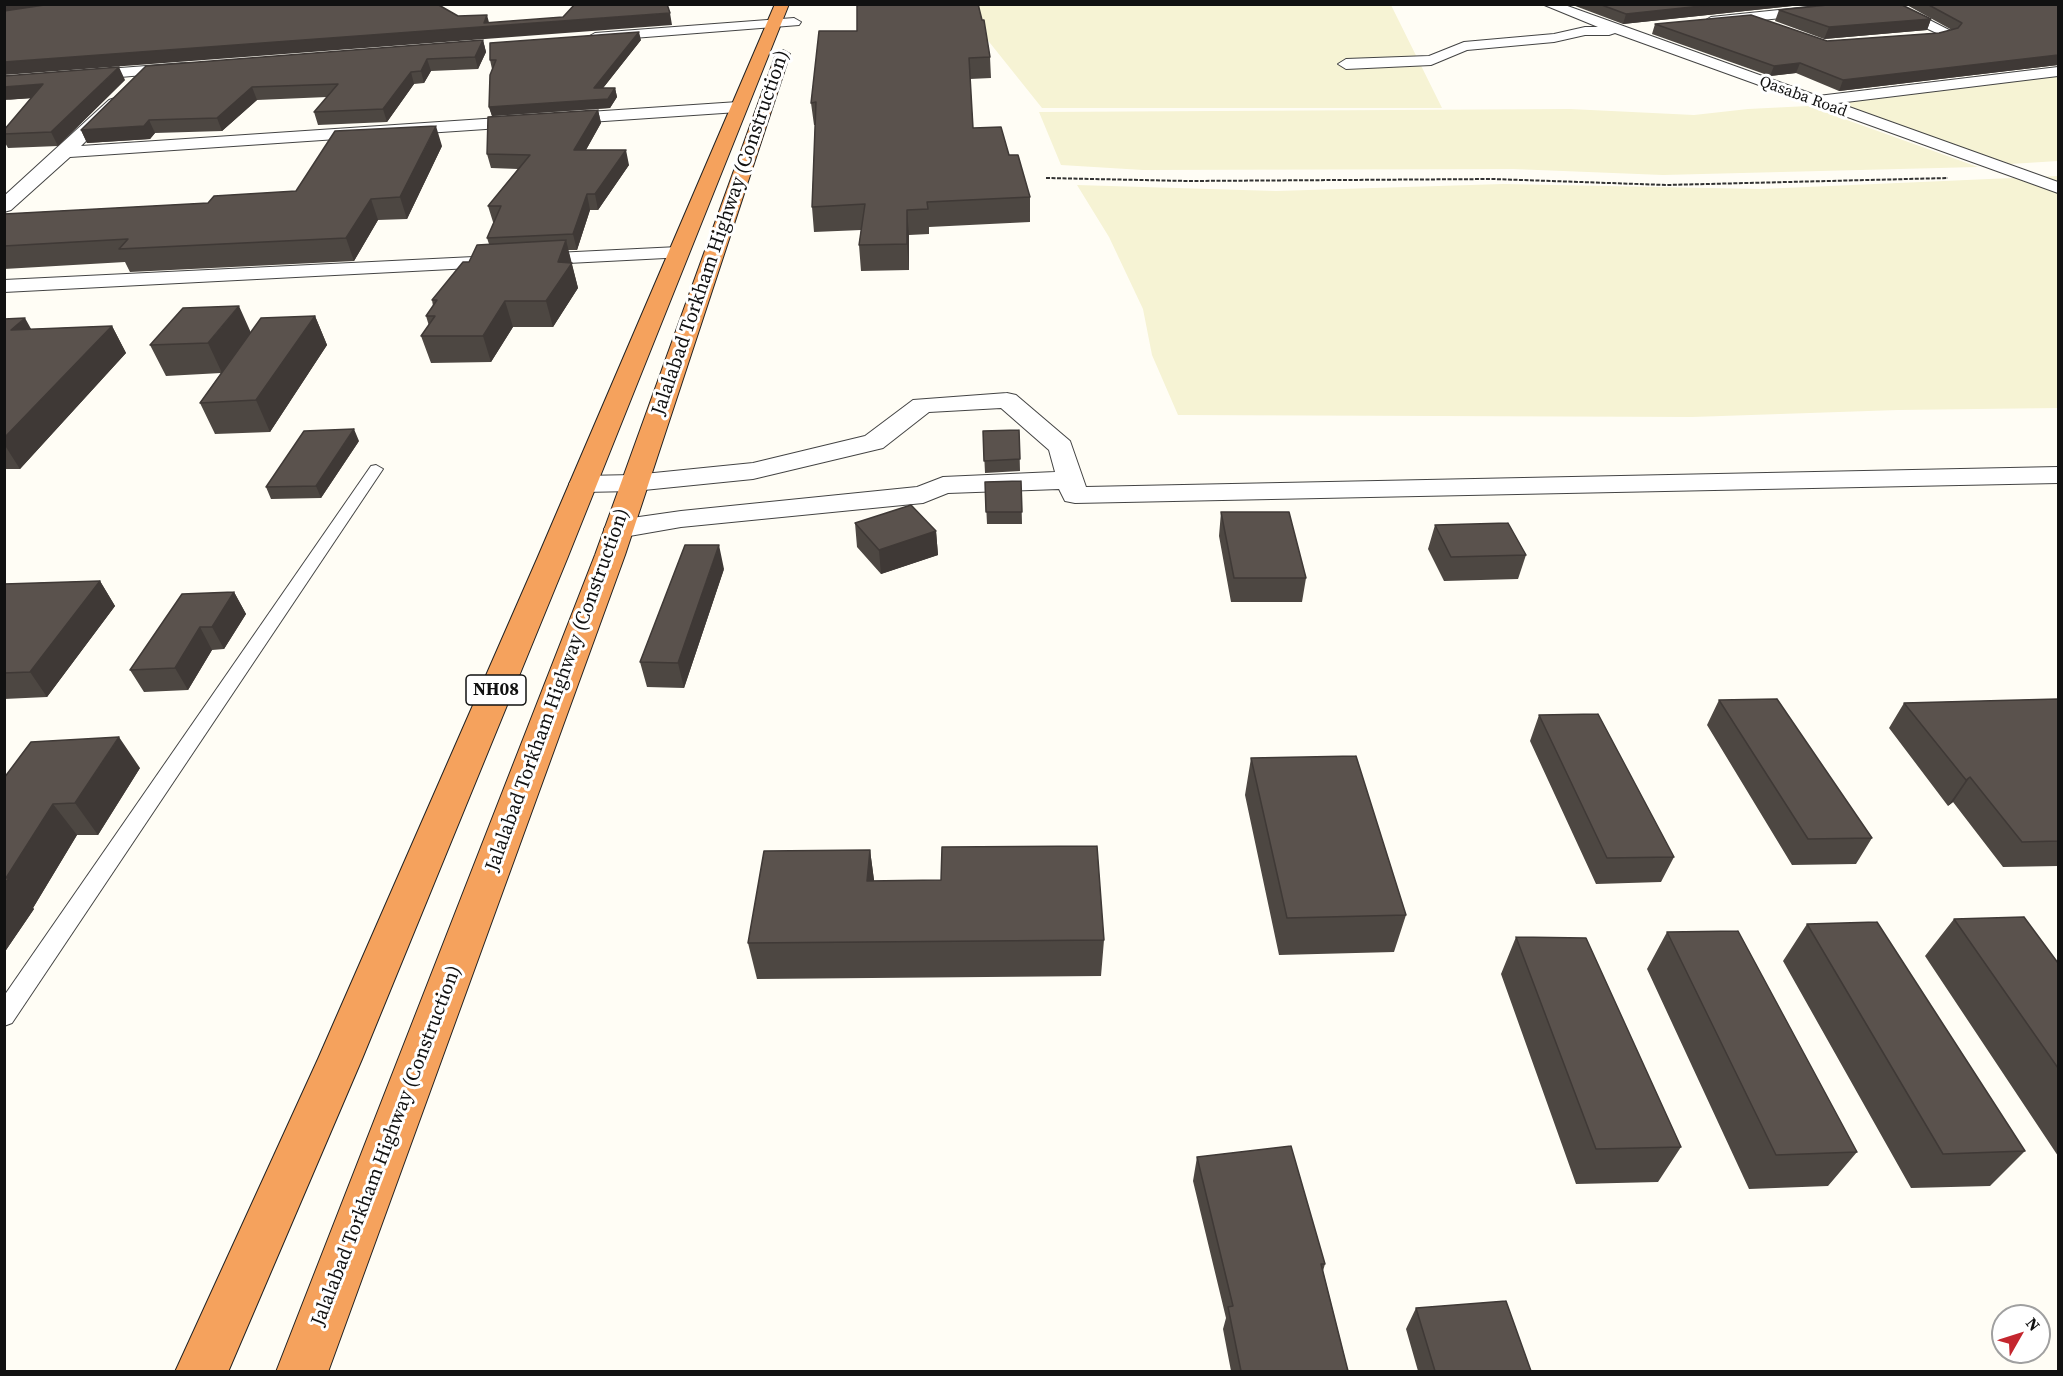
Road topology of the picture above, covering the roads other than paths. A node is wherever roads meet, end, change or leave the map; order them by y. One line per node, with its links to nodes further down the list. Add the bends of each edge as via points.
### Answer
1 (1548, 4): 11 (street, Qasaba Road)
2 (1710, 4): 6 (street)
3 (1882, 4): 5 (street)
4 (1888, 4): 12 (street, via 1948,33)
5 (1844, 6): 6 (street)
6 (1746, 18): 8 (street); 10 (street)
7 (786, 19): 13 (street, via 711,31); 21 (highway, NH08); 30 (highway, Jalalabad Torkham Highway (Construction) / NH08)
8 (1700, 23)
9 (1655, 27): 11 (street)
10 (1779, 30)
11 (1620, 31): 14 (street, via 1585,31 1554,38 1464,46 1431,60); 20 (street, Qasaba Road)
12 (1923, 38)
13 (583, 40)
14 (1346, 64)
15 (201, 71): 17 (street)
16 (2058, 71): 20 (street)
17 (142, 76): 18 (street); 19 (street); 22 (street)
18 (4, 82)
19 (4, 90)
20 (1814, 101): 24 (street, Qasaba Road)
21 (738, 106): 22 (street); 27 (highway, NH08)
22 (65, 152): 26 (street)
23 (2048, 167): 24 (street)
24 (2004, 169): 25 (street, Qasaba Road)
25 (2058, 188)
26 (4, 206)
27 (678, 253): 28 (street); 29 (highway, NH08)
28 (4, 286)
29 (637, 352): 30 (highway); 35 (highway, NH08)
30 (680, 352): 34 (highway, Jalalabad Torkham Highway (Construction) / NH08)
31 (376, 469): 37 (lane)
32 (2058, 475): 33 (street, via 1075,495)
33 (1070, 480): 34 (street, via 1061,447 1007,400 922,405 874,442 753,471); 36 (street, via 943,485 923,495)
34 (634, 483): 35 (street); 36 (highway, Jalalabad Torkham Highway (Construction) / NH08)
35 (583, 484): 38 (highway, NH08, via 340,1059)
36 (618, 529): 39 (highway, Jalalabad Torkham Highway (Construction) / NH08)
37 (4, 1016)
38 (201, 1371)
39 (302, 1371)

